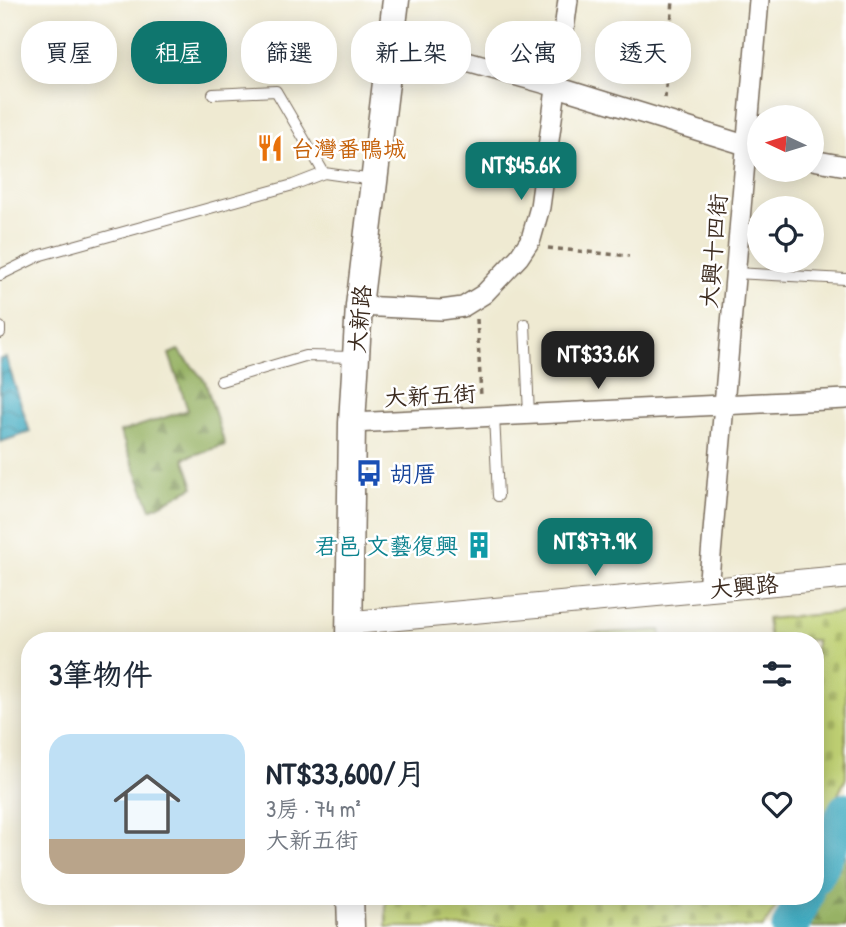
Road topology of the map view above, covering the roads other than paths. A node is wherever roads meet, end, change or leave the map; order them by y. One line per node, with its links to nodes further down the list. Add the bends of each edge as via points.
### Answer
1 (396, 0): 4 (main road, 大新路)
2 (568, 0): 7 (street)
3 (759, 0): 9 (street, 大興十四街)
4 (393, 21)
5 (471, 63): 7 (street)
6 (386, 84): 14 (main road, 大新路)
7 (557, 87): 10 (street); 19 (street, via 531,239 484,294 463,307 441,310)
8 (213, 94): 13 (lane, via 276,91)
9 (755, 105)
10 (747, 146)
11 (824, 162): 12 (street)
12 (846, 166)
13 (324, 173): 14 (lane); 17 (lane, via 41,255)
14 (374, 180): 19 (main road, 大新路)
15 (748, 182): 16 (street, 大興十四街)
16 (735, 273): 18 (lane); 26 (street, 大興十四街)
17 (0, 275)
18 (846, 279)
19 (359, 306): 23 (main road, 大新路)
20 (525, 324): 27 (lane)
21 (0, 327): 22 (lane)
22 (0, 333)
23 (356, 357): 24 (lane, via 305,355); 29 (main road, 大新路)
24 (221, 381)
25 (846, 399): 26 (street, 大新五街)
26 (724, 405): 27 (street, 大新五街); 32 (street, 大興十四街)
27 (529, 415): 28 (street, 大新五街)
28 (494, 416): 29 (street, 大新五街); 30 (lane)
29 (352, 423): 33 (main road, 大新路)
30 (498, 496)
31 (846, 577): 32 (street, 大興路)
32 (708, 590): 33 (street, 大興路)
33 (349, 632)
34 (351, 905): 35 (main road)
35 (351, 927)

